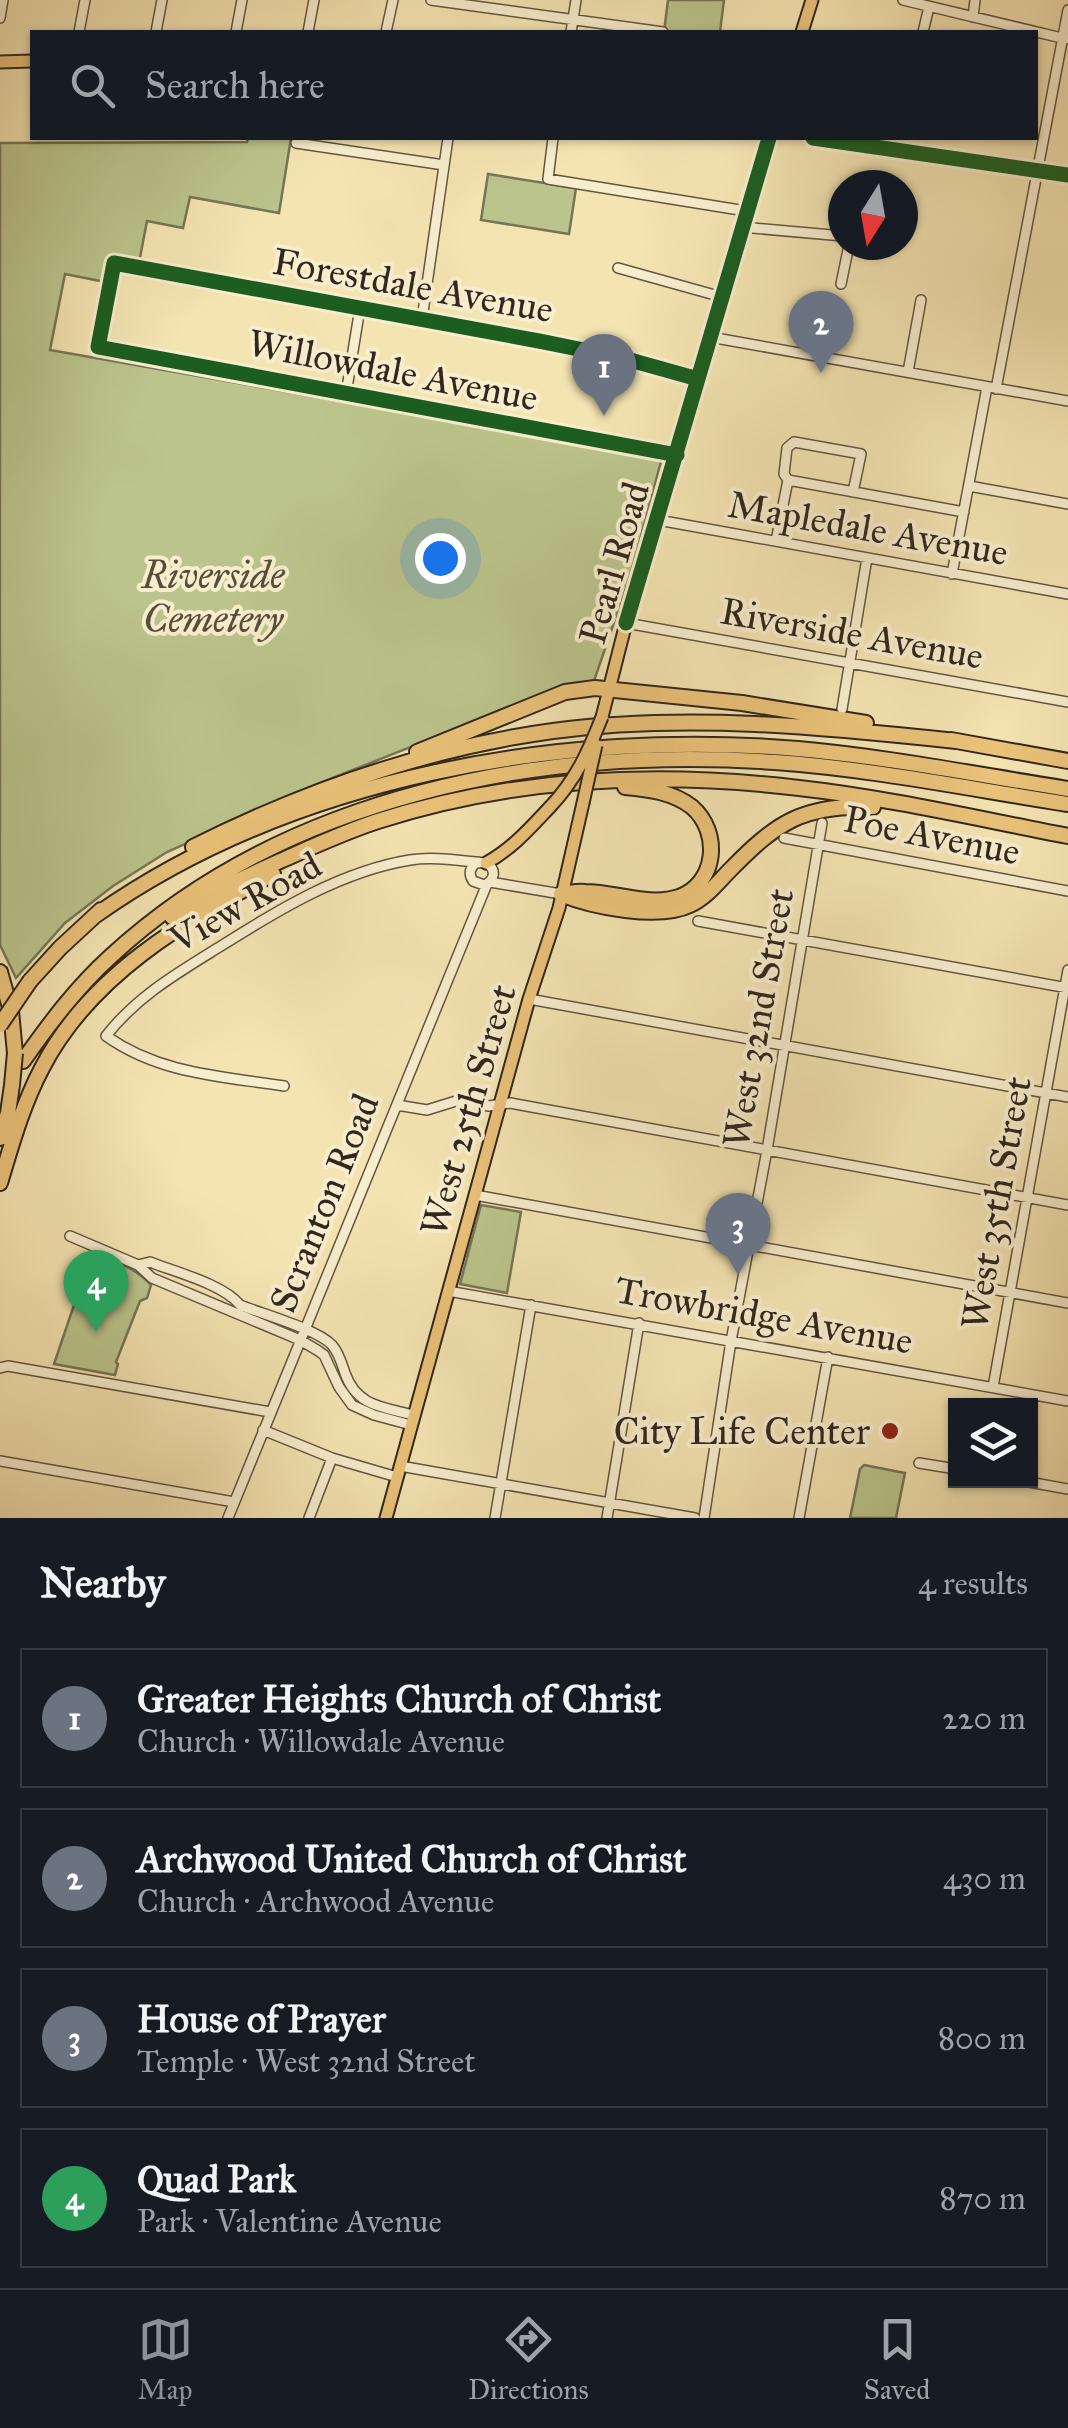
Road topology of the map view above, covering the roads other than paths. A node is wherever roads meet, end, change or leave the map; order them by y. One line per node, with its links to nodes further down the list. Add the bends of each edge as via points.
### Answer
1 (4, 0): 15 (street)
2 (85, 0): 17 (street)
3 (162, 0): 18 (street)
4 (242, 0): 19 (street)
5 (314, 0): 20 (street)
6 (392, 0): 21 (street)
7 (431, 0): 16 (street)
8 (576, 0): 16 (street)
9 (812, 0): 24 (main road)
10 (903, 0): 12 (street)
11 (976, 0): 14 (street)
12 (930, 7): 14 (street); 25 (street)
13 (1068, 10): 28 (street)
14 (972, 17): 26 (street)
15 (0, 18)
16 (573, 19): 22 (street); 23 (street)
17 (79, 30)
18 (156, 30)
19 (236, 30)
20 (308, 30)
21 (386, 30)
22 (571, 30)
23 (649, 30)
24 (803, 30)
25 (924, 30)
26 (1030, 30)
27 (1038, 32): 28 (street)
28 (1066, 38): 38 (street)
29 (30, 61): 30 (main road)
30 (0, 62)
31 (448, 140): 37 (street)
32 (553, 140): 40 (street, via 548,179)
33 (768, 140): 40 (main road, Pearl Road)
34 (845, 140): 36 (main road)
35 (296, 143): 37 (street)
36 (893, 143): 38 (main road)
37 (444, 164): 49 (street)
38 (1037, 170): 39 (main road); 54 (street)
39 (1068, 176)
40 (746, 211): 41 (main road, Pearl Road)
41 (742, 227): 42 (street); 46 (main road, Pearl Road)
42 (828, 235)
43 (846, 260): 45 (street)
44 (618, 268): 46 (street)
45 (841, 284)
46 (722, 297): 50 (main road, Pearl Road)
47 (921, 300): 52 (street)
48 (360, 308): 49 (street, Forestdale Avenue); 51 (street, Forestdale Avenue, via 114,264); 55 (street)
49 (422, 319): 53 (street, Forestdale Avenue)
50 (710, 337): 52 (street); 53 (main road, Pearl Road)
51 (98, 347): 55 (street, Willowdale Avenue)
52 (908, 372): 54 (street)
53 (698, 379): 57 (main road, Pearl Road)
54 (992, 388): 56 (street); 59 (street)
55 (346, 394): 57 (street, Willowdale Avenue)
56 (1068, 401)
57 (676, 455): 63 (main road, Pearl Road)
58 (788, 480): 60 (street); 60 (street, via 787,448 794,442 861,454); 64 (street)
59 (970, 486): 61 (street); 62 (street)
60 (853, 492): 62 (street)
61 (1068, 504)
62 (964, 512): 66 (street)
63 (658, 520): 64 (street, Mapledale Avenue); 68 (main road, Pearl Road)
64 (776, 542): 65 (street, Mapledale Avenue)
65 (867, 558): 66 (street, Mapledale Avenue); 69 (street)
66 (952, 574): 67 (street, Mapledale Avenue)
67 (1068, 594)
68 (626, 622): 69 (street, Riverside Avenue); 70 (main road, Pearl Road)
69 (850, 662): 71 (street, Riverside Avenue); 72 (street)
70 (610, 688): 73 (main road, Pearl Road); 74 (highway, via 742,703); 76 (highway, via 565,692)
71 (1068, 702)
72 (842, 710)
73 (604, 712): 87 (main road, bridge, via 572,781 521,838); 92 (main road, West 25th Street, bridge)
74 (956, 741): 75 (highway); 76 (highway, via 755,724 584,728 482,743)
75 (1068, 760)
76 (340, 784): 94 (highway, via 168,860)
77 (1068, 789): 94 (highway, via 782,748 672,744 507,758 405,780 265,825 158,874)
78 (502, 791): 79 (highway); 81 (highway, via 612,779 715,780 835,792); 92 (highway, via 656,791 694,809 709,832 704,879 684,895 662,900)
79 (444, 804): 97 (highway, via 354,829 272,864); 113 (highway, via 272,874 193,918 125,967 80,1012 42,1067)
80 (1068, 804): 97 (highway, via 838,768 736,760 624,761 498,776 402,798 283,843 182,899)
81 (987, 821): 83 (highway); 92 (highway, via 877,807 826,808 770,832 702,898 682,908 648,912)
82 (822, 822): 85 (street, West 32nd Street)
83 (1068, 836)
84 (784, 838): 85 (street, Poe Avenue)
85 (818, 844): 91 (street, Poe Avenue); 96 (street, West 32nd Street)
86 (434, 860): 87 (street, View Road); 88 (street); 105 (street, View Road, via 390,864 282,909 154,988 106,1036 160,1065)
87 (486, 864): 88 (street, via 472,867); 89 (street, via 494,875); 90 (street)
88 (472, 880): 89 (street); 93 (street, Scranton Road)
89 (489, 883): 90 (street); 93 (street, Scranton Road)
90 (523, 886): 92 (street)
91 (1068, 892)
92 (562, 894): 101 (main road, West 25th Street)
93 (476, 911): 110 (street, Scranton Road)
94 (96, 914): 102 (highway, bridge, via 30,981)
95 (698, 921): 96 (street)
96 (802, 939): 100 (street); 103 (street, West 32nd Street)
97 (108, 958): 104 (highway)
98 (1068, 970): 100 (street, West 35th Street)
99 (0, 972): 104 (highway)
100 (1066, 988): 106 (street, West 35th Street)
101 (528, 999): 103 (street); 109 (main road, West 25th Street)
102 (0, 1025)
103 (785, 1046): 106 (street); 112 (street, West 32nd Street)
104 (19, 1057): 108 (highway, bridge)
105 (284, 1086)
106 (1046, 1093): 107 (street); 115 (street, West 35th Street)
107 (1068, 1097)
108 (3, 1104): 111 (highway)
109 (499, 1104): 110 (street, via 456,1101 427,1110); 112 (street); 114 (main road, West 25th Street)
110 (397, 1105): 126 (street, Scranton Road)
111 (0, 1138)
112 (767, 1150): 115 (street); 118 (street, West 32nd Street)
113 (0, 1182)
114 (475, 1195): 118 (street); 120 (main road, West 25th Street)
115 (1027, 1197): 116 (street); 121 (street, West 35th Street)
116 (1068, 1204)
117 (70, 1236): 119 (street)
118 (749, 1244): 121 (street); 127 (street, West 32nd Street)
119 (138, 1266): 124 (street); 124 (street, via 150,1262 219,1290 234,1297)
120 (448, 1291): 123 (street, Trowbridge Avenue); 133 (main road, West 25th Street)
121 (1011, 1292): 122 (street); 130 (street, West 35th Street)
122 (1068, 1303)
123 (531, 1305): 125 (street, Trowbridge Avenue); 140 (street)
124 (238, 1309): 126 (street)
125 (639, 1323): 127 (street, Trowbridge Avenue); 144 (street)
126 (302, 1335): 132 (street, Scranton Road); 133 (street, via 334,1347 363,1406)
127 (731, 1341): 128 (street, Trowbridge Avenue); 151 (street, West 32nd Street)
128 (828, 1357): 130 (street, Trowbridge Avenue); 152 (street)
129 (0, 1368): 132 (street)
130 (994, 1387): 131 (street, Trowbridge Avenue)
131 (1068, 1401)
132 (270, 1412): 134 (street, Scranton Road)
133 (412, 1420): 139 (main road, West 25th Street)
134 (262, 1430): 135 (street); 143 (street, Scranton Road)
135 (332, 1458): 139 (street); 146 (street)
136 (0, 1460): 143 (street)
137 (919, 1462): 138 (street)
138 (948, 1467)
139 (399, 1471): 140 (street); 147 (main road, West 25th Street)
140 (501, 1483): 144 (street); 148 (street)
141 (1038, 1484): 142 (street)
142 (1068, 1490)
143 (234, 1502): 145 (street, Scranton Road)
144 (610, 1503): 149 (street); 150 (street)
145 (228, 1518)
146 (309, 1518)
147 (386, 1518)
148 (494, 1518)
149 (607, 1518)
150 (695, 1518)
151 (704, 1518)
152 (799, 1518)

